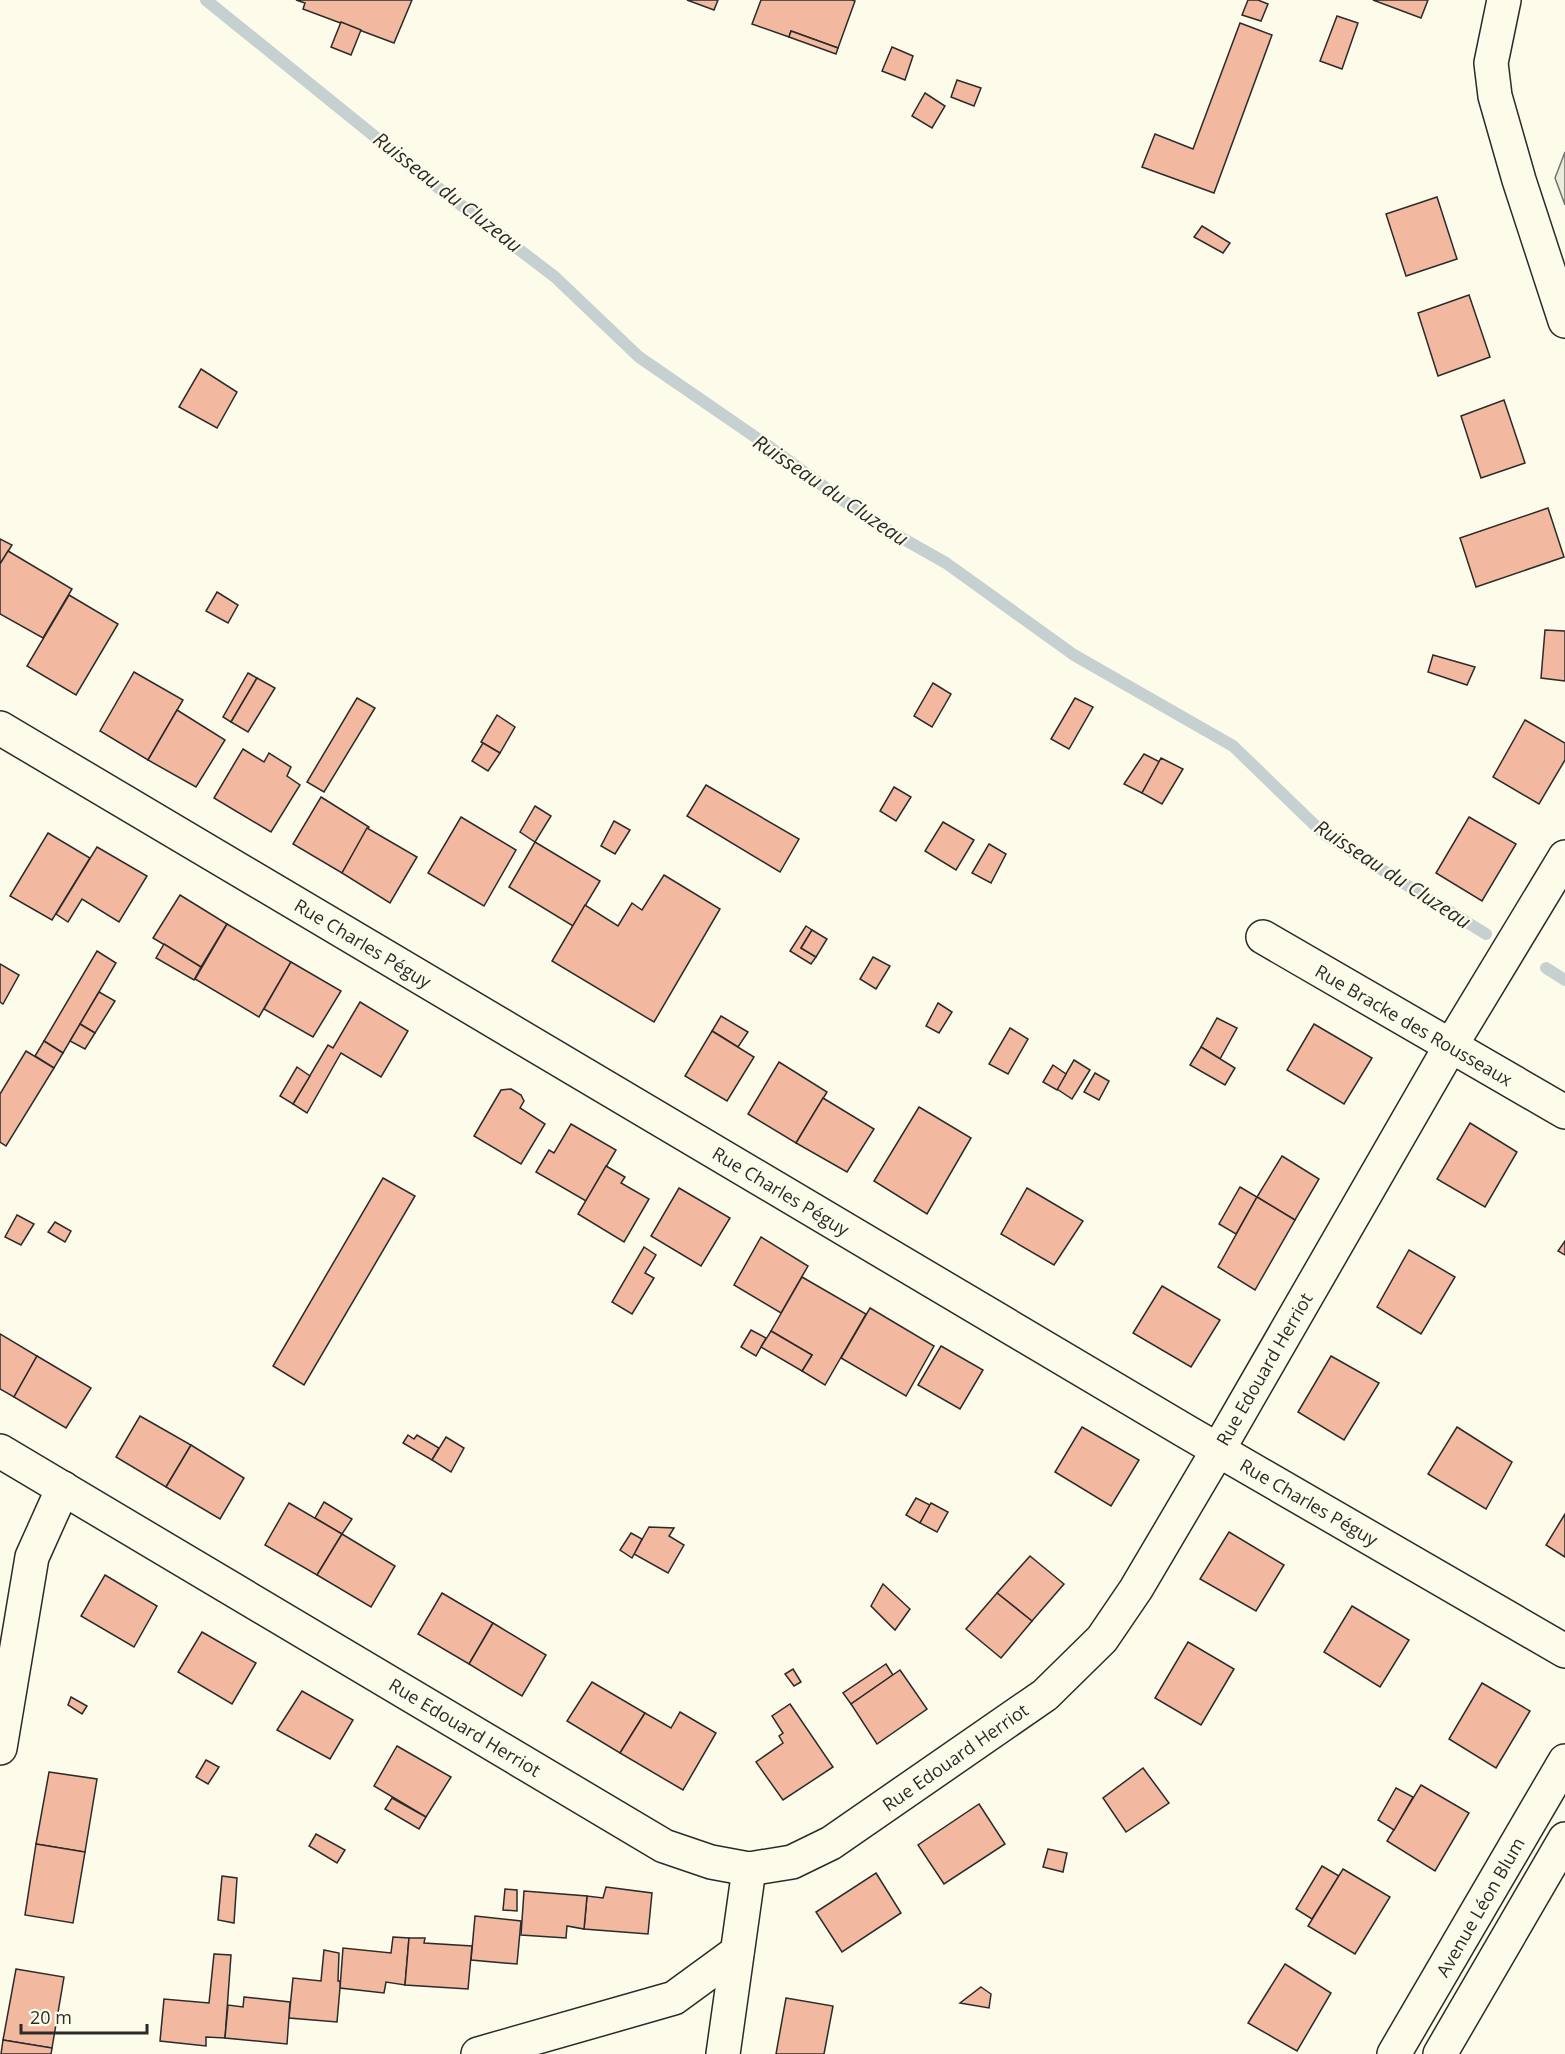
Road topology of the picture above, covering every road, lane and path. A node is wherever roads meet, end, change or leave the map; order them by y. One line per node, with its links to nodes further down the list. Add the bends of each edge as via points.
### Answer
1 (1504, 0): 2 (street, via 1491,63 1495,96)
2 (1565, 321)
3 (0, 728): 8 (street, Rue Charles Péguy)
4 (1565, 856): 6 (street, Rue Edouard Herriot)
5 (1263, 937): 6 (street, Rue Bracke des Rousseaux)
6 (1450, 1047): 7 (street, Rue Bracke des Rousseaux); 8 (street, Rue Edouard Herriot)
7 (1565, 1112)
8 (1218, 1450): 11 (street, Rue Charles Péguy); 15 (street, Rue Edouard Herriot, via 1102,1639 1045,1695 831,1843 792,1862)
9 (0, 1451): 10 (street, Rue Edouard Herriot)
10 (63, 1488): 12 (street, via 32,1557); 15 (street, Rue Edouard Herriot, via 664,1846 711,1862)
11 (1565, 1651)
12 (0, 1748)
13 (1565, 1761): 20 (street, Avenue Léon Blum)
14 (1565, 1839): 21 (street)
15 (748, 1869): 16 (street)
16 (737, 1952): 17 (street); 18 (street)
17 (674, 1998): 18 (street, via 697,2005); 19 (street)
18 (725, 2043)
19 (478, 2054)
20 (1394, 2054)
21 (1440, 2054)

